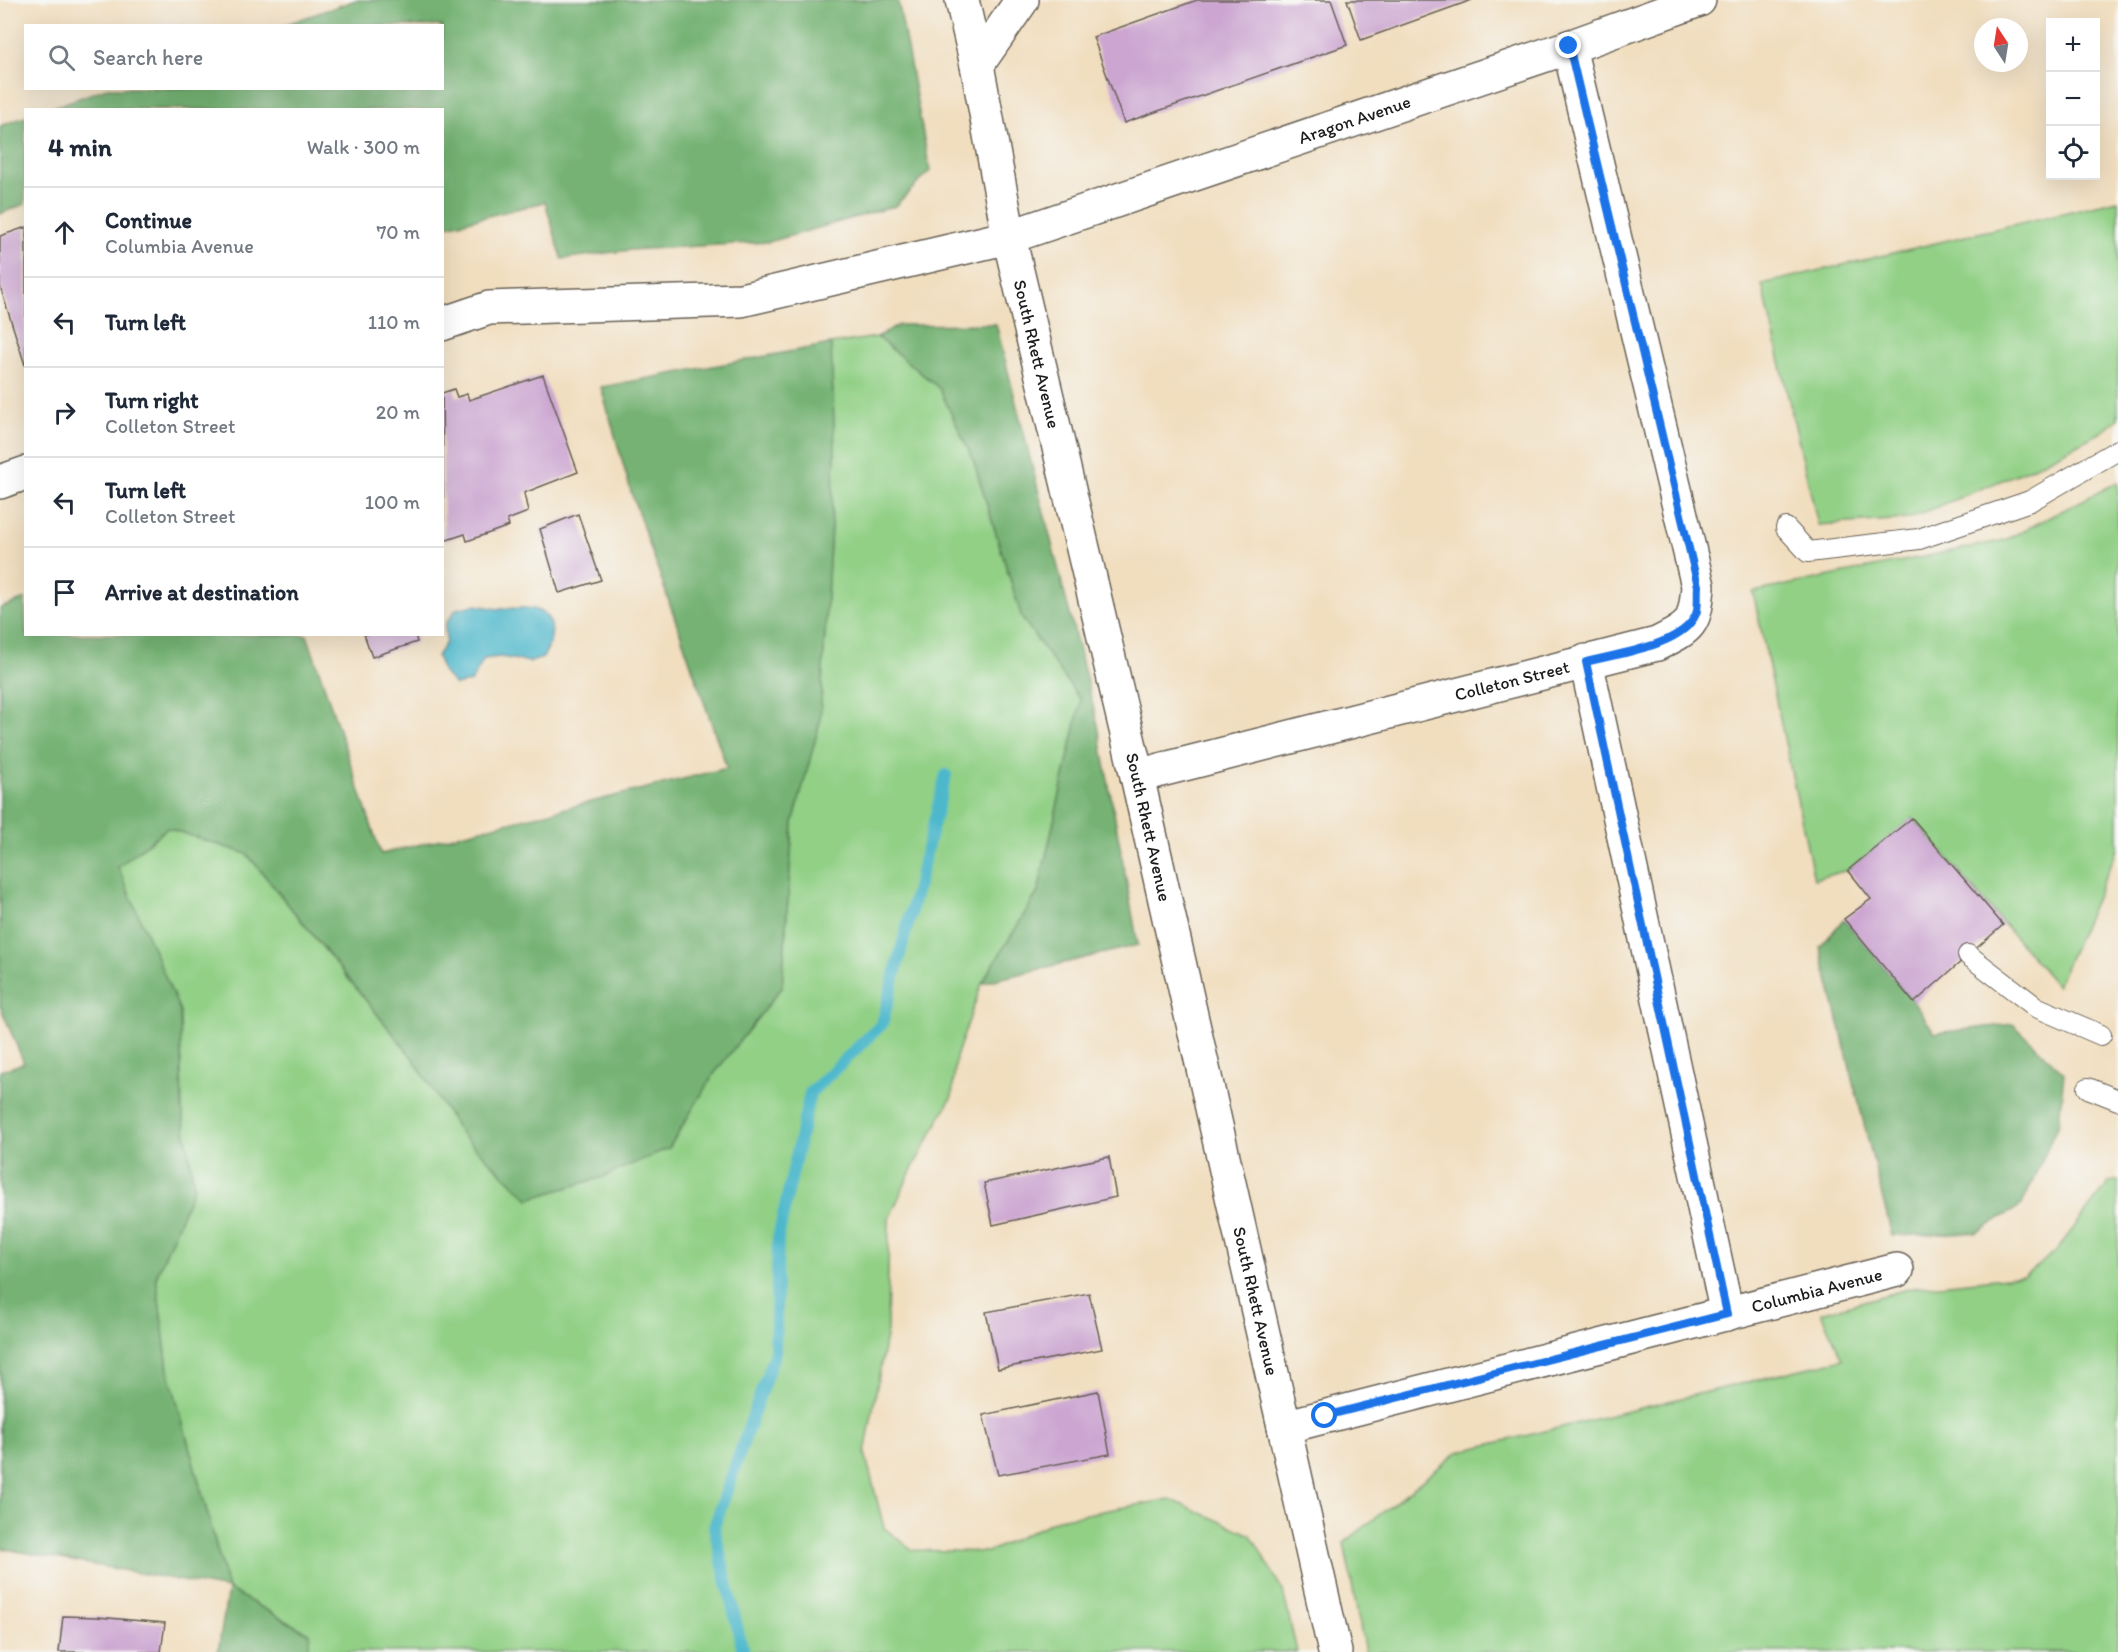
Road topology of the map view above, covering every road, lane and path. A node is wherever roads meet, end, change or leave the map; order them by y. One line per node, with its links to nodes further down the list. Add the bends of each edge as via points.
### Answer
1 (962, 0): 5 (street, South Rhett Avenue)
2 (1022, 0): 5 (street)
3 (1699, 0): 4 (street, Aragon Avenue)
4 (1569, 46): 6 (street, Aragon Avenue); 12 (street, Colleton Street, via 1698,586 1696,614 1682,632 1657,644)
5 (977, 65): 6 (street, South Rhett Avenue)
6 (1009, 237): 7 (street, Aragon Avenue, via 741,300 489,308); 13 (street, South Rhett Avenue)
7 (444, 323)
8 (2118, 450): 11 (lane, via 2030,501 1920,539 1808,552)
9 (24, 474): 10 (street)
10 (0, 482)
11 (1786, 528)
12 (1586, 662): 13 (street, Colleton Street); 19 (street)
13 (1137, 776): 20 (street, South Rhett Avenue)
14 (1968, 956): 15 (lane, via 2036,1006)
15 (2101, 1035)
16 (2088, 1088): 17 (lane)
17 (2118, 1100)
18 (1897, 1270): 19 (street, Columbia Avenue)
19 (1727, 1314): 20 (street, Columbia Avenue)
20 (1284, 1427): 21 (street, South Rhett Avenue)
21 (1335, 1652)

